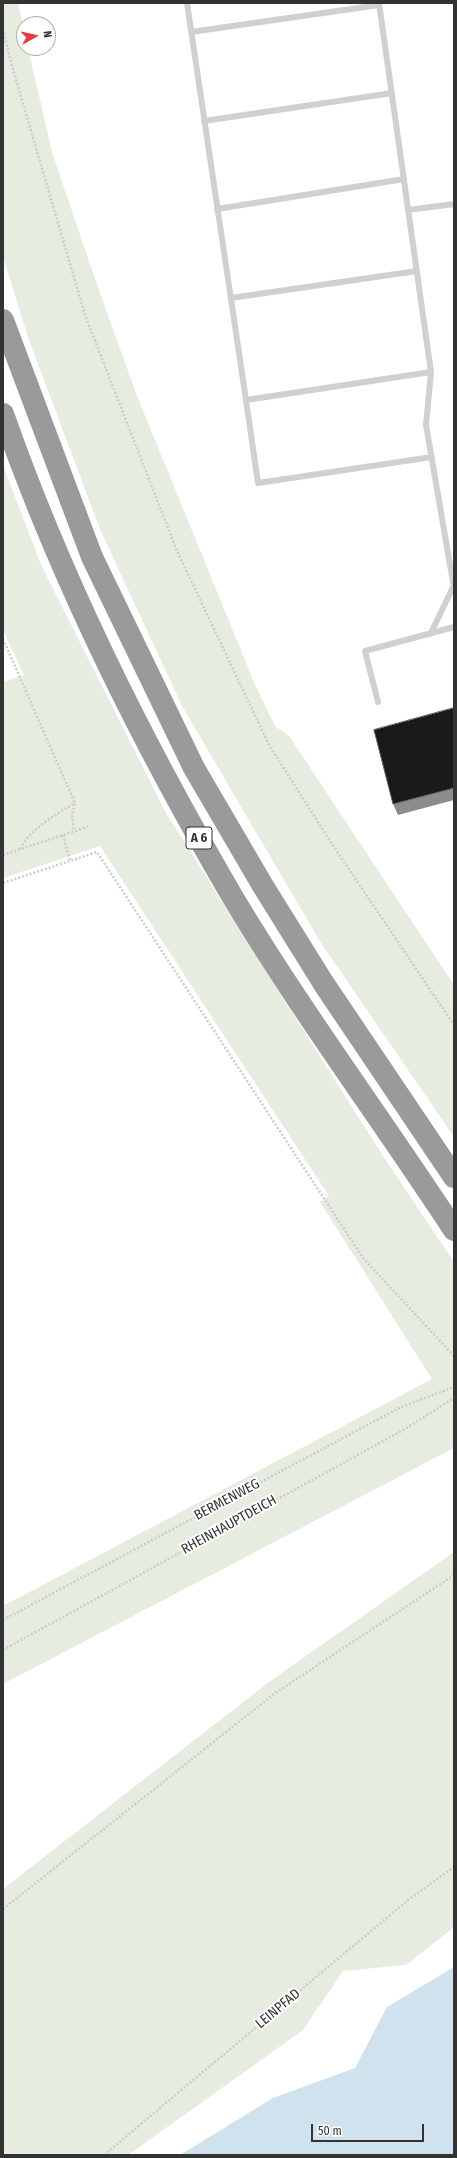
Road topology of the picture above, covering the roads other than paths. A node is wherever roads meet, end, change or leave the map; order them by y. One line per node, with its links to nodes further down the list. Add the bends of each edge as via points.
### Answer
1 (187, 3): 3 (lane)
2 (379, 4): 3 (lane); 4 (lane)
3 (191, 32): 5 (lane)
4 (392, 93): 5 (lane); 6 (lane)
5 (204, 121): 8 (lane)
6 (404, 179): 8 (lane); 9 (lane)
7 (454, 204): 9 (lane)
8 (217, 209): 11 (lane)
9 (408, 210): 10 (lane)
10 (417, 271): 11 (lane); 13 (lane)
11 (231, 298): 14 (lane)
12 (3, 320): 21 (highway, A 6, via 92,557 194,768 324,984)
13 (431, 372): 14 (lane); 16 (lane, via 426,426)
14 (246, 400): 16 (lane, via 258,483)
15 (3, 414): 22 (highway, A 6, via 68,580 166,779 236,902 310,1019)
16 (432, 457): 17 (lane)
17 (454, 588): 19 (lane)
18 (454, 627): 19 (lane)
19 (431, 633): 20 (lane, via 365,651)
20 (378, 702)
21 (454, 1177)
22 (454, 1230)

